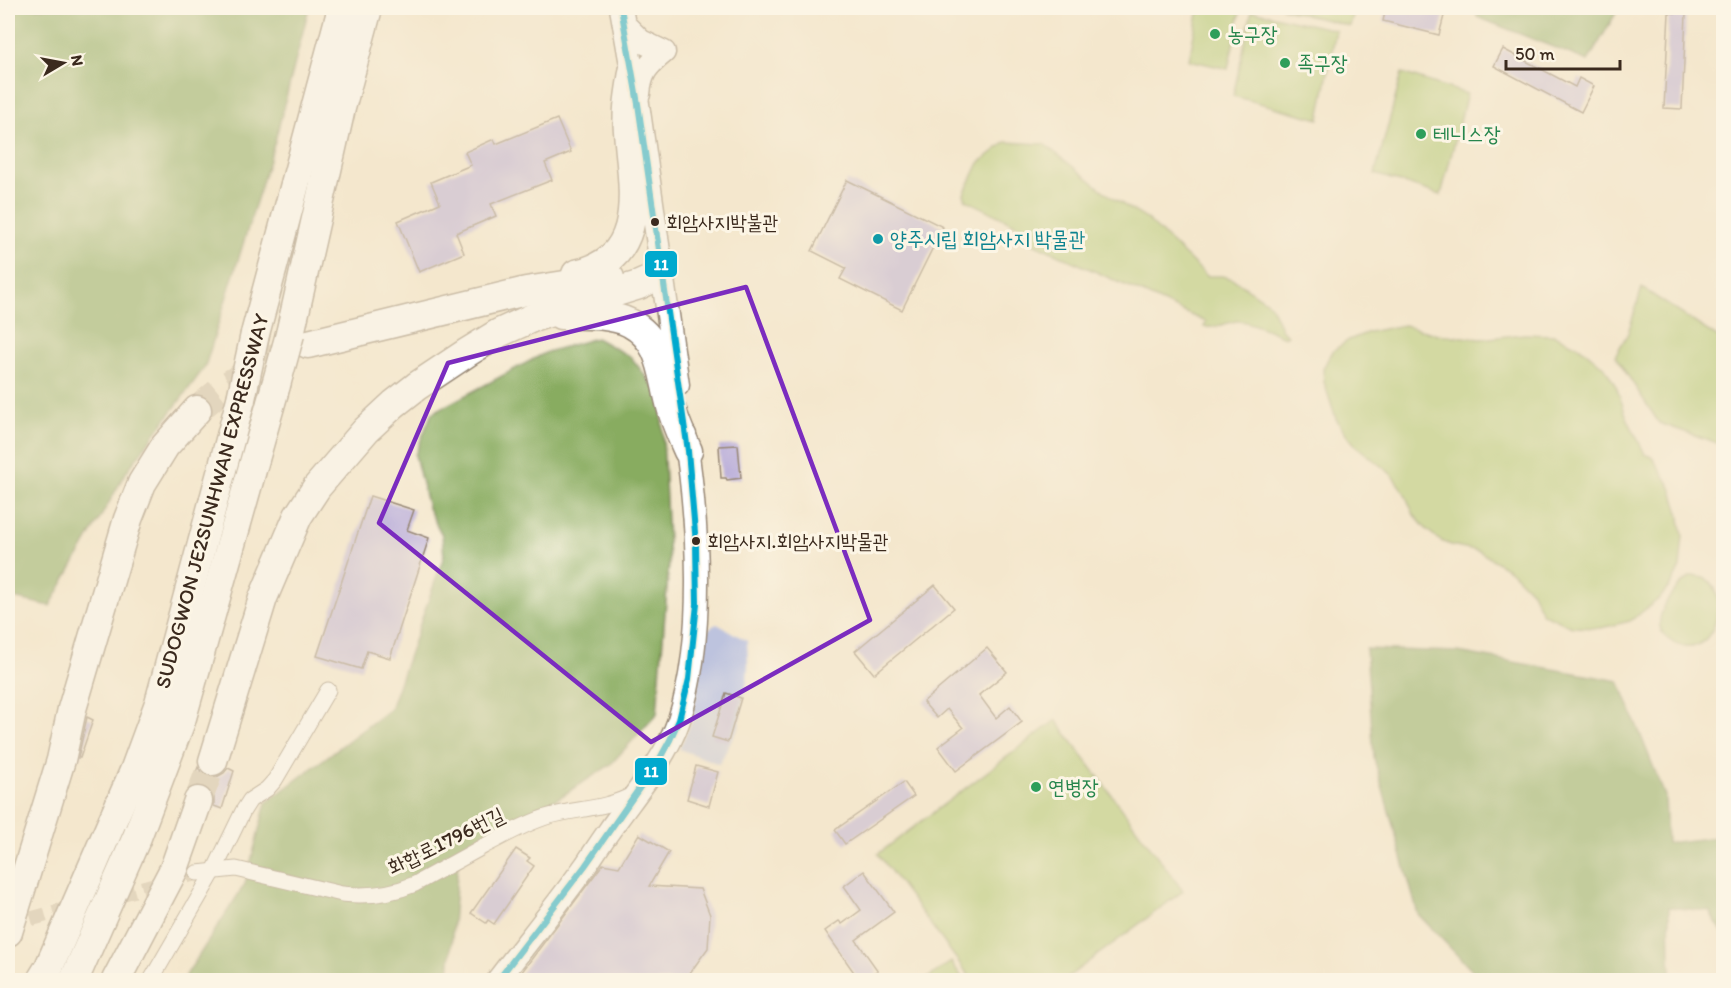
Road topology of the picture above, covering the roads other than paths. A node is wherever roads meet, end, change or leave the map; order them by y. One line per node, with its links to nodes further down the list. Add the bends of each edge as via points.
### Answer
1 (342, 8): 18 (highway, SUDOGWON JE2SUNHWAN EXPRESSWAY, bridge, via 159,703 134,771)
2 (368, 8): 8 (highway, SUDOGWON JE2SUNHWAN EXPRESSWAY, via 340,108)
3 (623, 16): 4 (main road); 5 (main road, via 641,41 663,52 643,72)
4 (633, 72): 5 (main road); 7 (highway, via 627,119 633,196 626,237 615,254 594,267 550,280)
5 (638, 104): 6 (main road)
6 (663, 274): 7 (highway, via 624,276); 10 (main road)
7 (529, 304): 8 (highway); 10 (highway, via 630,323 649,338 660,356 671,405); 12 (highway, via 500,333 402,398 366,430 317,487 298,516 263,598)
8 (299, 339): 19 (highway, SUDOGWON JE2SUNHWAN EXPRESSWAY, bridge, via 276,384 181,721 137,837)
9 (197, 410): 17 (highway, via 165,446 142,483 128,519)
10 (688, 451): 14 (main road, via 697,603 689,679 670,740 637,793)
11 (328, 690): 15 (street, via 275,780 250,800)
12 (213, 761)
13 (198, 801): 20 (highway, via 174,869)
14 (609, 816): 15 (street, 화합로1796번길, via 547,816 513,830 415,884 375,895 342,894 236,869); 22 (main road, via 585,866)
15 (214, 871): 16 (street, 화합로1796번길); 21 (street)
16 (197, 873)
17 (8, 932)
18 (41, 981)
19 (74, 981)
20 (116, 981)
21 (151, 981)
22 (498, 981)

